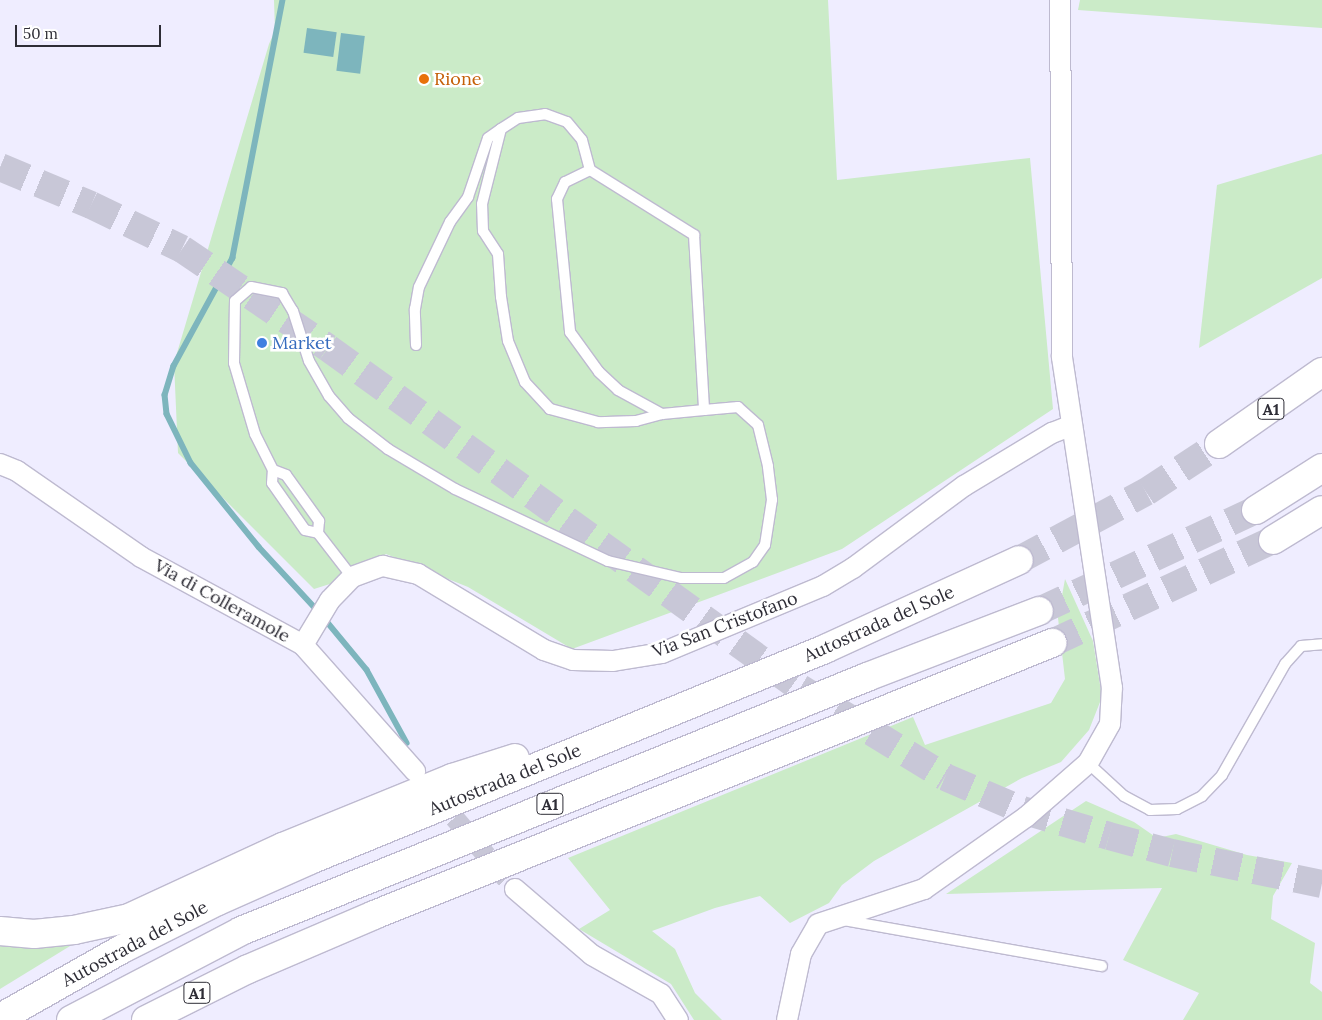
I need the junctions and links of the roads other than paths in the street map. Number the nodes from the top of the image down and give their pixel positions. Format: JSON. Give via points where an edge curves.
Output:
{"nodes":[{"id":1,"x":1060,"y":0,"type":"edge"},
{"id":2,"x":500,"y":129,"type":"junction"},
{"id":3,"x":590,"y":170,"type":"junction"},
{"id":4,"x":416,"y":345,"type":"dead end"},
{"id":5,"x":1322,"y":372,"type":"edge"},
{"id":6,"x":704,"y":410,"type":"junction"},
{"id":7,"x":662,"y":414,"type":"junction"},
{"id":8,"x":1070,"y":426,"type":"junction"},
{"id":9,"x":1219,"y":444,"type":"tunnel mouth"},
{"id":10,"x":0,"y":464,"type":"edge"},
{"id":11,"x":1322,"y":468,"type":"edge"},
{"id":12,"x":273,"y":470,"type":"junction"},
{"id":13,"x":1256,"y":510,"type":"tunnel mouth"},
{"id":14,"x":1322,"y":510,"type":"edge"},
{"id":15,"x":318,"y":533,"type":"junction"},
{"id":16,"x":1273,"y":540,"type":"tunnel mouth"},
{"id":17,"x":1019,"y":560,"type":"tunnel mouth"},
{"id":18,"x":352,"y":577,"type":"junction"},
{"id":19,"x":1039,"y":611,"type":"tunnel mouth"},
{"id":20,"x":1052,"y":643,"type":"tunnel mouth"},
{"id":21,"x":1322,"y":644,"type":"edge"},
{"id":22,"x":303,"y":646,"type":"junction"},
{"id":23,"x":635,"y":727,"type":"junction"},
{"id":24,"x":1088,"y":763,"type":"junction"},
{"id":25,"x":415,"y":771,"type":"dead end"},
{"id":26,"x":515,"y":888,"type":"tunnel mouth"},
{"id":27,"x":830,"y":917,"type":"junction"},
{"id":28,"x":0,"y":931,"type":"edge"},
{"id":29,"x":1102,"y":966,"type":"dead end"},
{"id":30,"x":248,"y":969,"type":"junction"},
{"id":31,"x":0,"y":1018,"type":"edge"},
{"id":32,"x":71,"y":1020,"type":"edge"},
{"id":33,"x":146,"y":1020,"type":"edge"},
{"id":34,"x":167,"y":1020,"type":"edge"},
{"id":35,"x":678,"y":1020,"type":"edge"},
{"id":36,"x":787,"y":1020,"type":"edge"}],
"edges":[{"from":1,"to":8,"type":"street","via":[[1062,357]]},
{"from":2,"to":3,"type":"lane","via":[[518,118],[545,114],[567,122],[582,140]]},
{"from":2,"to":4,"type":"lane","via":[[488,138],[468,197],[450,222],[419,287],[415,309]]},
{"from":2,"to":7,"type":"lane","via":[[482,204],[483,231],[498,254],[508,341],[525,382],[550,409],[572,417],[598,422],[636,421]]},
{"from":3,"to":6,"type":"lane","via":[[694,235]]},
{"from":3,"to":7,"type":"lane","via":[[565,182],[557,199],[570,332],[599,372],[618,390]]},
{"from":5,"to":9,"type":"highway","number":"A1"},
{"from":6,"to":7,"type":"lane"},
{"from":6,"to":12,"type":"lane","via":[[738,407],[758,425],[772,500],[766,545],[753,562],[724,578],[681,578],[608,561],[455,489],[388,449],[348,418],[329,396],[309,361],[293,311],[282,293],[250,288],[235,301],[234,363],[255,434]]},
{"from":8,"to":18,"type":"street","name":"Via San Cristofano","via":[[1052,433],[964,486],[854,568],[823,586],[662,653],[613,661],[573,660],[544,650],[418,574],[383,566]]},
{"from":8,"to":24,"type":"street","via":[[1112,688],[1110,724]]},
{"from":10,"to":22,"type":"street","name":"Via di Colleramole","via":[[17,471],[141,557]]},
{"from":11,"to":13,"type":"highway"},
{"from":12,"to":15,"type":"lane","via":[[286,475],[319,520]]},
{"from":12,"to":15,"type":"lane","via":[[272,483],[277,491],[305,530]]},
{"from":14,"to":16,"type":"highway"},
{"from":15,"to":18,"type":"lane"},
{"from":17,"to":23,"type":"highway","name":"Autostrada del Sole","number":"A1","via":[[825,649]]},
{"from":18,"to":22,"type":"street","name":"Via San Cristofano","via":[[330,600]]},
{"from":19,"to":32,"type":"highway","name":"Autostrada del Sole","number":"A1","via":[[867,677],[241,931]]},
{"from":20,"to":30,"type":"highway","number":"A1","via":[[409,900]]},
{"from":21,"to":24,"type":"lane","via":[[1301,646],[1285,664],[1222,775],[1202,796],[1177,809],[1150,810],[1124,796]]},
{"from":22,"to":25,"type":"street","name":"Via di Colleramole"},
{"from":23,"to":28,"type":"highway","via":[[519,756],[452,778],[283,846],[129,918],[74,930],[34,934]]},
{"from":23,"to":31,"type":"highway","name":"Autostrada del Sole","number":"A1","via":[[218,901],[122,949]]},
{"from":24,"to":27,"type":"street","via":[[1026,817],[924,889]]},
{"from":26,"to":35,"type":"street","via":[[551,923],[592,955],[661,994]]},
{"from":27,"to":29,"type":"lane"},
{"from":27,"to":36,"type":"street","via":[[818,924],[808,936],[797,968]]},
{"from":30,"to":33,"type":"highway","number":"A1"},
{"from":30,"to":34,"type":"highway"}]}
